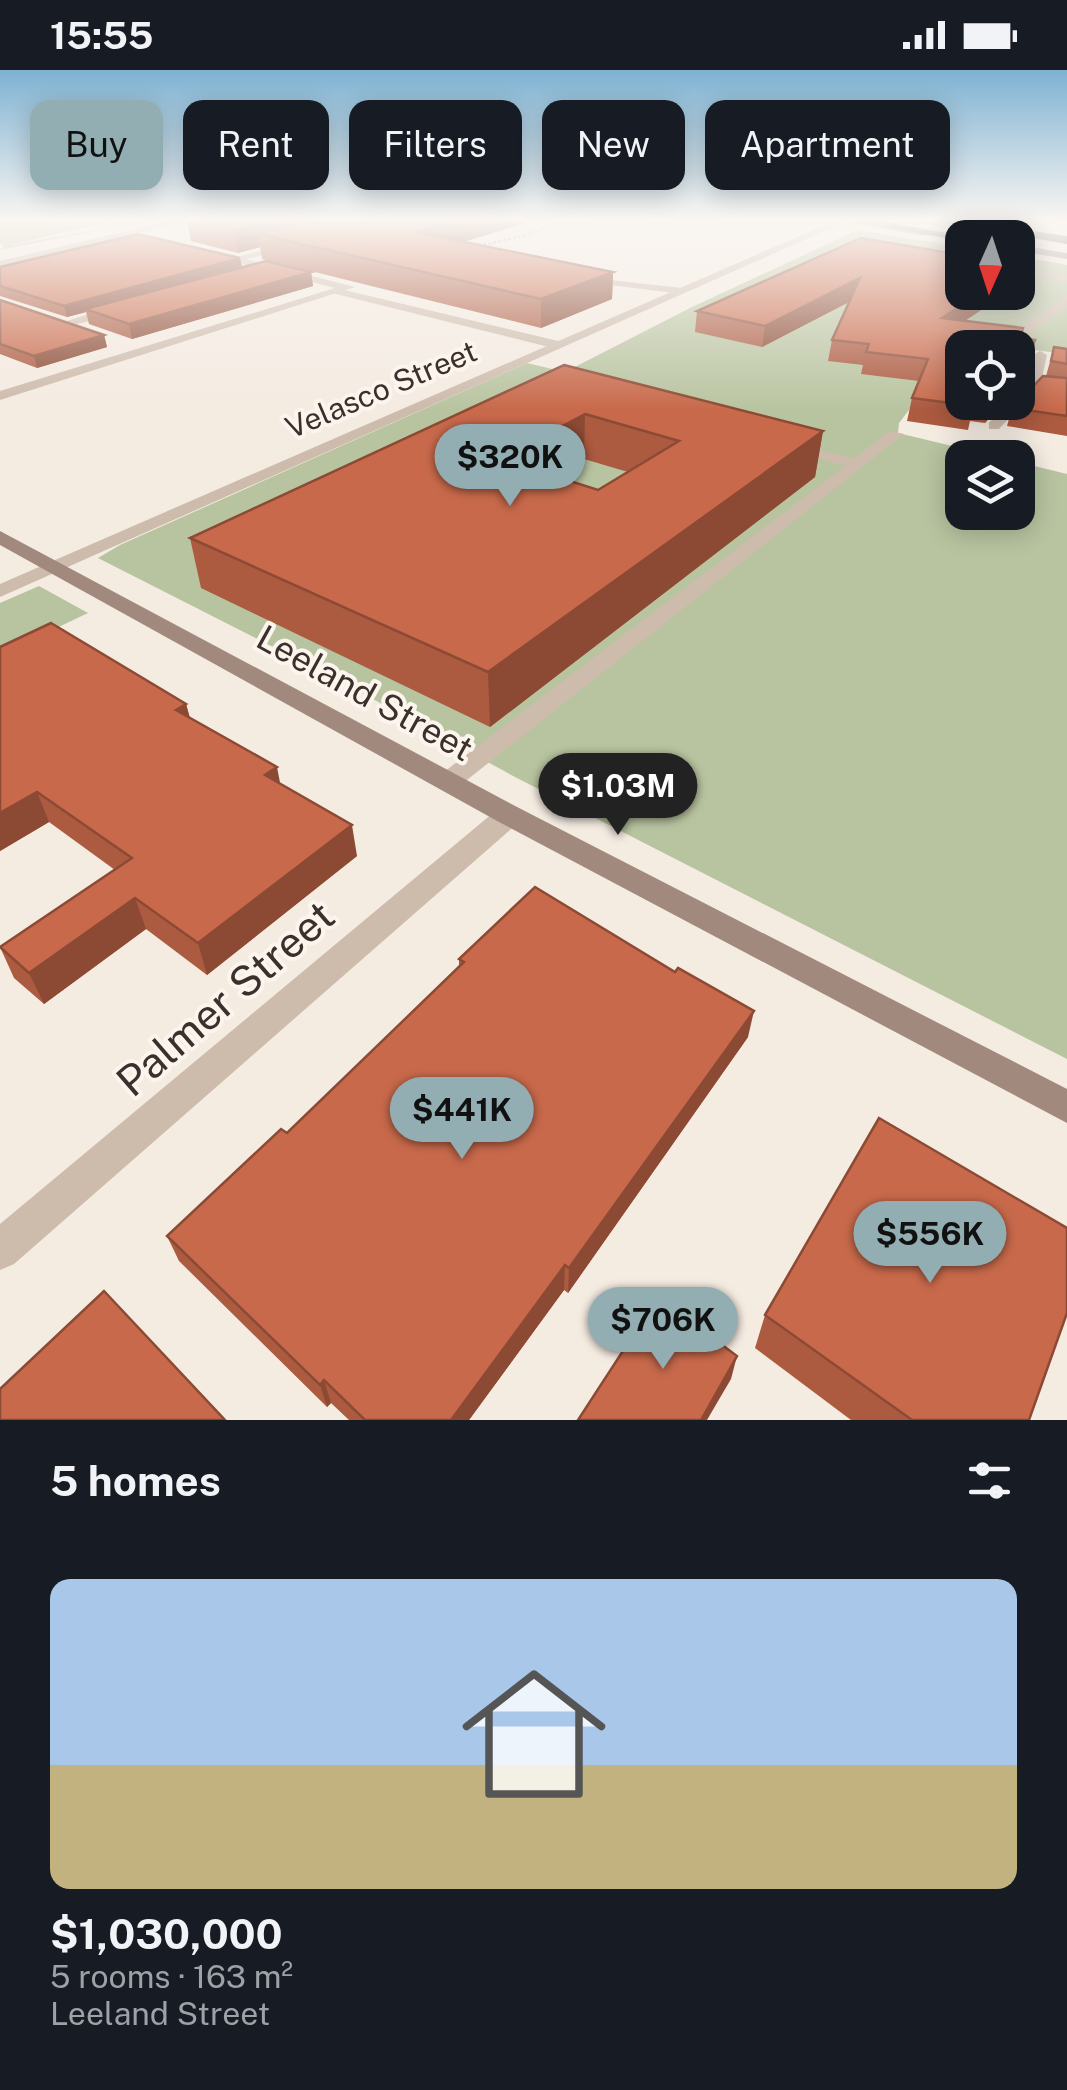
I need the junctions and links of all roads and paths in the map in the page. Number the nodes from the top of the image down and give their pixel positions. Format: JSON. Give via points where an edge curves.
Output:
{"nodes":[{"id":1,"x":326,"y":284,"type":"edge"},
{"id":2,"x":627,"y":284,"type":"edge"},
{"id":3,"x":698,"y":284,"type":"edge"},
{"id":4,"x":342,"y":289,"type":"junction"},
{"id":5,"x":682,"y":291,"type":"junction"},
{"id":6,"x":1067,"y":300,"type":"edge"},
{"id":7,"x":132,"y":305,"type":"edge"},
{"id":8,"x":47,"y":318,"type":"edge"},
{"id":9,"x":63,"y":324,"type":"junction"},
{"id":10,"x":1025,"y":330,"type":"edge"},
{"id":11,"x":94,"y":335,"type":"edge"},
{"id":12,"x":557,"y":345,"type":"junction"},
{"id":13,"x":126,"y":346,"type":"edge"},
{"id":14,"x":142,"y":351,"type":"junction"},
{"id":15,"x":1040,"y":355,"type":"dead end"},
{"id":16,"x":1035,"y":376,"type":"edge"},
{"id":17,"x":1035,"y":385,"type":"edge"},
{"id":18,"x":1067,"y":390,"type":"edge"},
{"id":19,"x":0,"y":396,"type":"edge"},
{"id":20,"x":1000,"y":420,"type":"edge"},
{"id":21,"x":994,"y":426,"type":"dead end"},
{"id":22,"x":896,"y":434,"type":"dead end"},
{"id":23,"x":766,"y":439,"type":"edge"},
{"id":24,"x":856,"y":464,"type":"junction"},
{"id":25,"x":0,"y":537,"type":"edge"},
{"id":26,"x":55,"y":566,"type":"junction"},
{"id":27,"x":0,"y":591,"type":"edge"},
{"id":28,"x":449,"y":781,"type":"junction"},
{"id":29,"x":509,"y":815,"type":"junction"},
{"id":30,"x":1067,"y":1107,"type":"edge"},
{"id":31,"x":0,"y":1250,"type":"edge"}],
"edges":[{"from":1,"to":4,"type":"street"},
{"from":2,"to":5,"type":"street"},
{"from":3,"to":5,"type":"street","name":"Velasco Street"},
{"from":4,"to":12,"type":"street"},
{"from":4,"to":14,"type":"street"},
{"from":5,"to":12,"type":"street","name":"Velasco Street"},
{"from":6,"to":10,"type":"street"},
{"from":7,"to":9,"type":"street"},
{"from":8,"to":9,"type":"street"},
{"from":9,"to":11,"type":"street"},
{"from":12,"to":26,"type":"street","name":"Velasco Street"},
{"from":13,"to":14,"type":"street"},
{"from":14,"to":19,"type":"street"},
{"from":15,"to":16,"type":"street"},
{"from":17,"to":18,"type":"street"},
{"from":20,"to":21,"type":"street"},
{"from":22,"to":24,"type":"street"},
{"from":23,"to":24,"type":"street"},
{"from":24,"to":28,"type":"street"},
{"from":25,"to":26,"type":"main road","name":"Leeland Street"},
{"from":26,"to":27,"type":"street","name":"Velasco Street"},
{"from":26,"to":28,"type":"main road","name":"Leeland Street"},
{"from":28,"to":29,"type":"main road","name":"Leeland Street"},
{"from":29,"to":30,"type":"main road","name":"Leeland Street"},
{"from":29,"to":31,"type":"street","name":"Palmer Street"}]}
